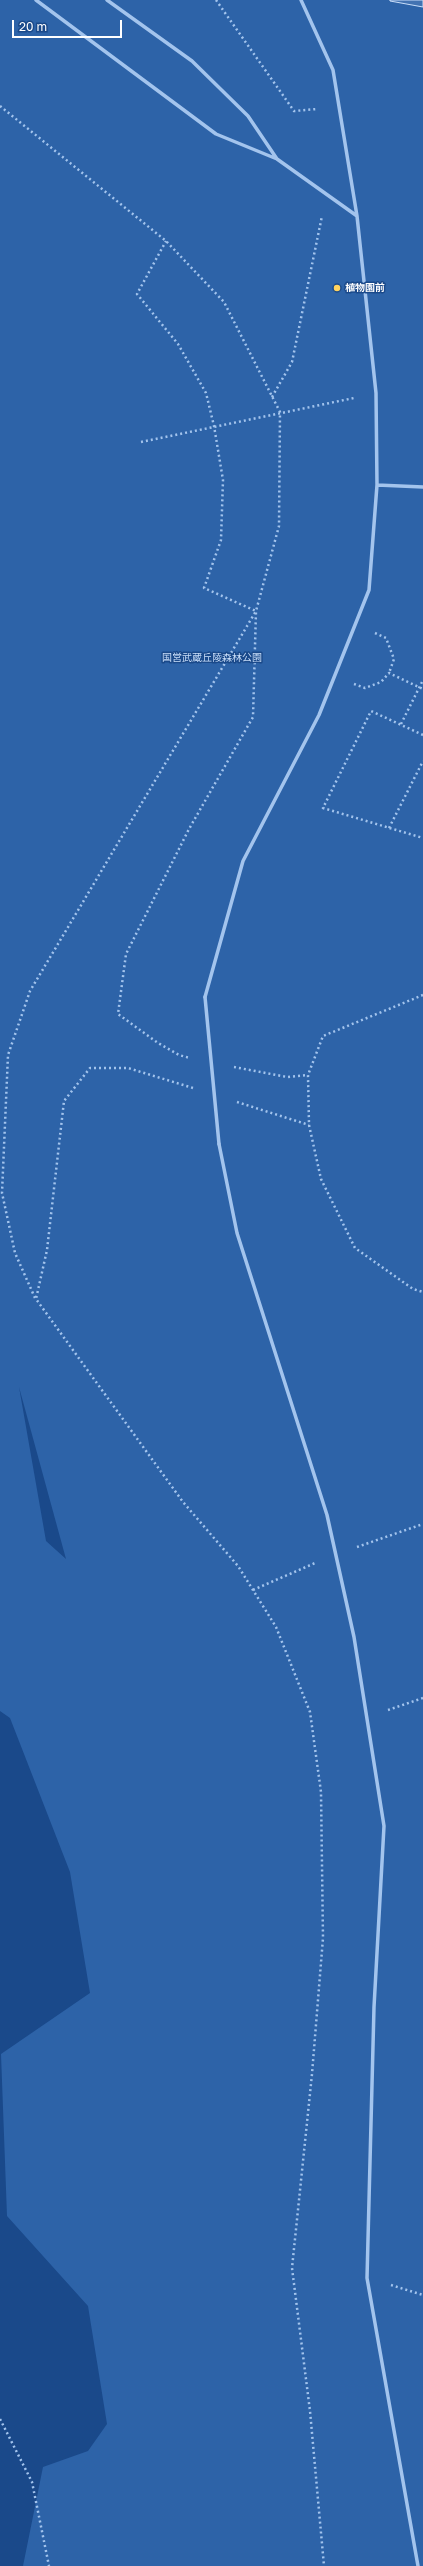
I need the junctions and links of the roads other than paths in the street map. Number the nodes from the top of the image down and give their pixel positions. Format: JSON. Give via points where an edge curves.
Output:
{"nodes":[{"id":1,"x":36,"y":0,"type":"edge"},
{"id":2,"x":107,"y":0,"type":"edge"},
{"id":3,"x":300,"y":0,"type":"edge"},
{"id":4,"x":277,"y":159,"type":"junction"},
{"id":5,"x":357,"y":216,"type":"junction"},
{"id":6,"x":377,"y":485,"type":"junction"},
{"id":7,"x":423,"y":487,"type":"edge"},
{"id":8,"x":418,"y":2566,"type":"edge"}],
"edges":[{"from":1,"to":4,"type":"street","via":[[216,134]]},
{"from":2,"to":4,"type":"street","via":[[192,61],[248,116]]},
{"from":3,"to":5,"type":"street","via":[[333,70],[337,107]]},
{"from":4,"to":5,"type":"street"},
{"from":5,"to":6,"type":"street","via":[[376,393]]},
{"from":6,"to":7,"type":"street"},
{"from":6,"to":8,"type":"street","bridge":true,"via":[[369,590],[319,715],[243,861],[205,997],[219,1144],[236,1233],[327,1515],[354,1637],[384,1826],[374,2007],[367,2278]]}]}
